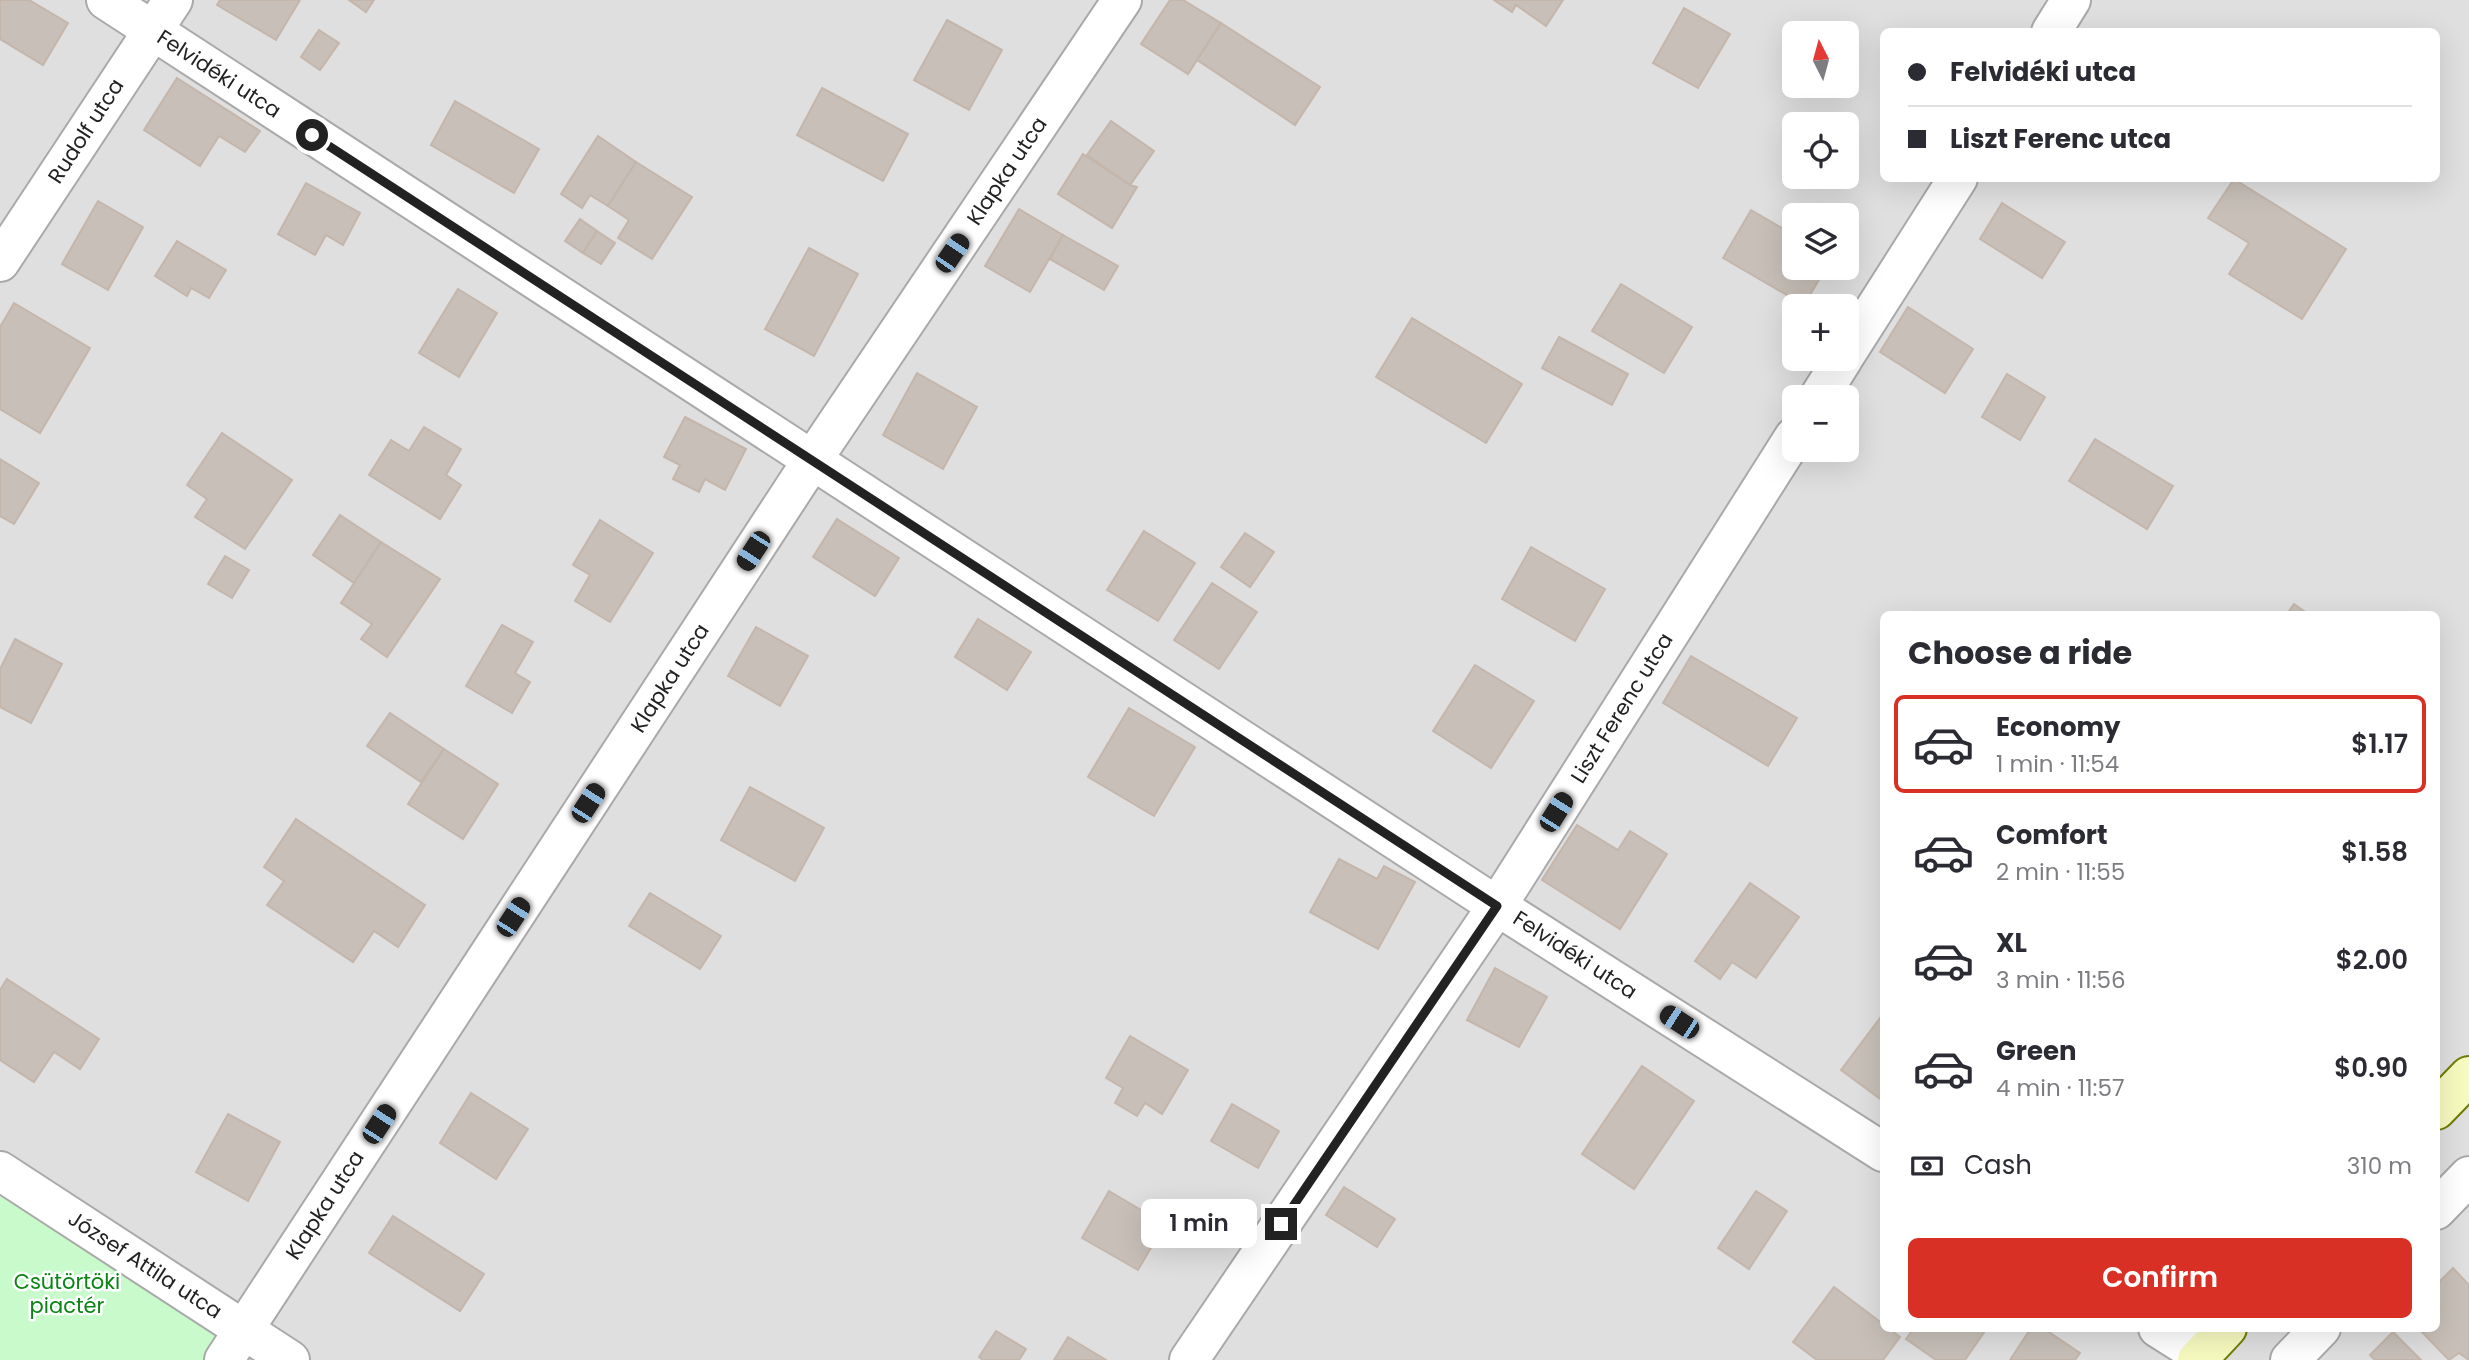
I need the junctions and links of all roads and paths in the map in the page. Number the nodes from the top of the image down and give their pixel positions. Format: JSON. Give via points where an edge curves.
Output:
{"nodes":[{"id":1,"x":106,"y":0,"type":"edge"},
{"id":2,"x":173,"y":0,"type":"edge"},
{"id":3,"x":1122,"y":0,"type":"edge"},
{"id":4,"x":2071,"y":0,"type":"edge"},
{"id":5,"x":2054,"y":28,"type":"edge"},
{"id":6,"x":152,"y":31,"type":"junction"},
{"id":7,"x":1955,"y":182,"type":"edge"},
{"id":8,"x":0,"y":262,"type":"edge"},
{"id":9,"x":1859,"y":334,"type":"edge"},
{"id":10,"x":1782,"y":456,"type":"edge"},
{"id":11,"x":813,"y":459,"type":"junction"},
{"id":12,"x":1497,"y":906,"type":"junction"},
{"id":13,"x":2469,"y":1076,"type":"edge"},
{"id":14,"x":2440,"y":1106,"type":"edge"},
{"id":15,"x":1880,"y":1150,"type":"edge"},
{"id":16,"x":0,"y":1171,"type":"edge"},
{"id":17,"x":2469,"y":1177,"type":"edge"},
{"id":18,"x":2440,"y":1206,"type":"edge"},
{"id":19,"x":2163,"y":1332,"type":"edge"},
{"id":20,"x":2223,"y":1332,"type":"edge"},
{"id":21,"x":2317,"y":1332,"type":"edge"},
{"id":22,"x":234,"y":1345,"type":"edge"},
{"id":23,"x":2199,"y":1358,"type":"edge"},
{"id":24,"x":290,"y":1360,"type":"edge"},
{"id":25,"x":1189,"y":1360,"type":"edge"},
{"id":26,"x":2290,"y":1360,"type":"edge"}],
"edges":[{"from":1,"to":6,"type":"street","name":"Felvidéki utca"},
{"from":2,"to":6,"type":"street","name":"Rudolf utca"},
{"from":3,"to":11,"type":"street","name":"Klapka utca"},
{"from":4,"to":5,"type":"street"},
{"from":6,"to":8,"type":"street","name":"Rudolf utca"},
{"from":6,"to":11,"type":"street","name":"Felvidéki utca"},
{"from":7,"to":9,"type":"street"},
{"from":10,"to":12,"type":"street","name":"Liszt Ferenc utca"},
{"from":11,"to":12,"type":"street","name":"Felvidéki utca"},
{"from":11,"to":22,"type":"street","name":"Klapka utca"},
{"from":12,"to":15,"type":"street","name":"Felvidéki utca"},
{"from":12,"to":25,"type":"street","name":"Liszt Ferenc utca"},
{"from":13,"to":14,"type":"main road"},
{"from":16,"to":22,"type":"street","name":"József Attila utca"},
{"from":17,"to":18,"type":"street"},
{"from":19,"to":23,"type":"street"},
{"from":20,"to":23,"type":"main road"},
{"from":21,"to":26,"type":"street"},
{"from":22,"to":24,"type":"street","name":"József Attila utca"}]}
